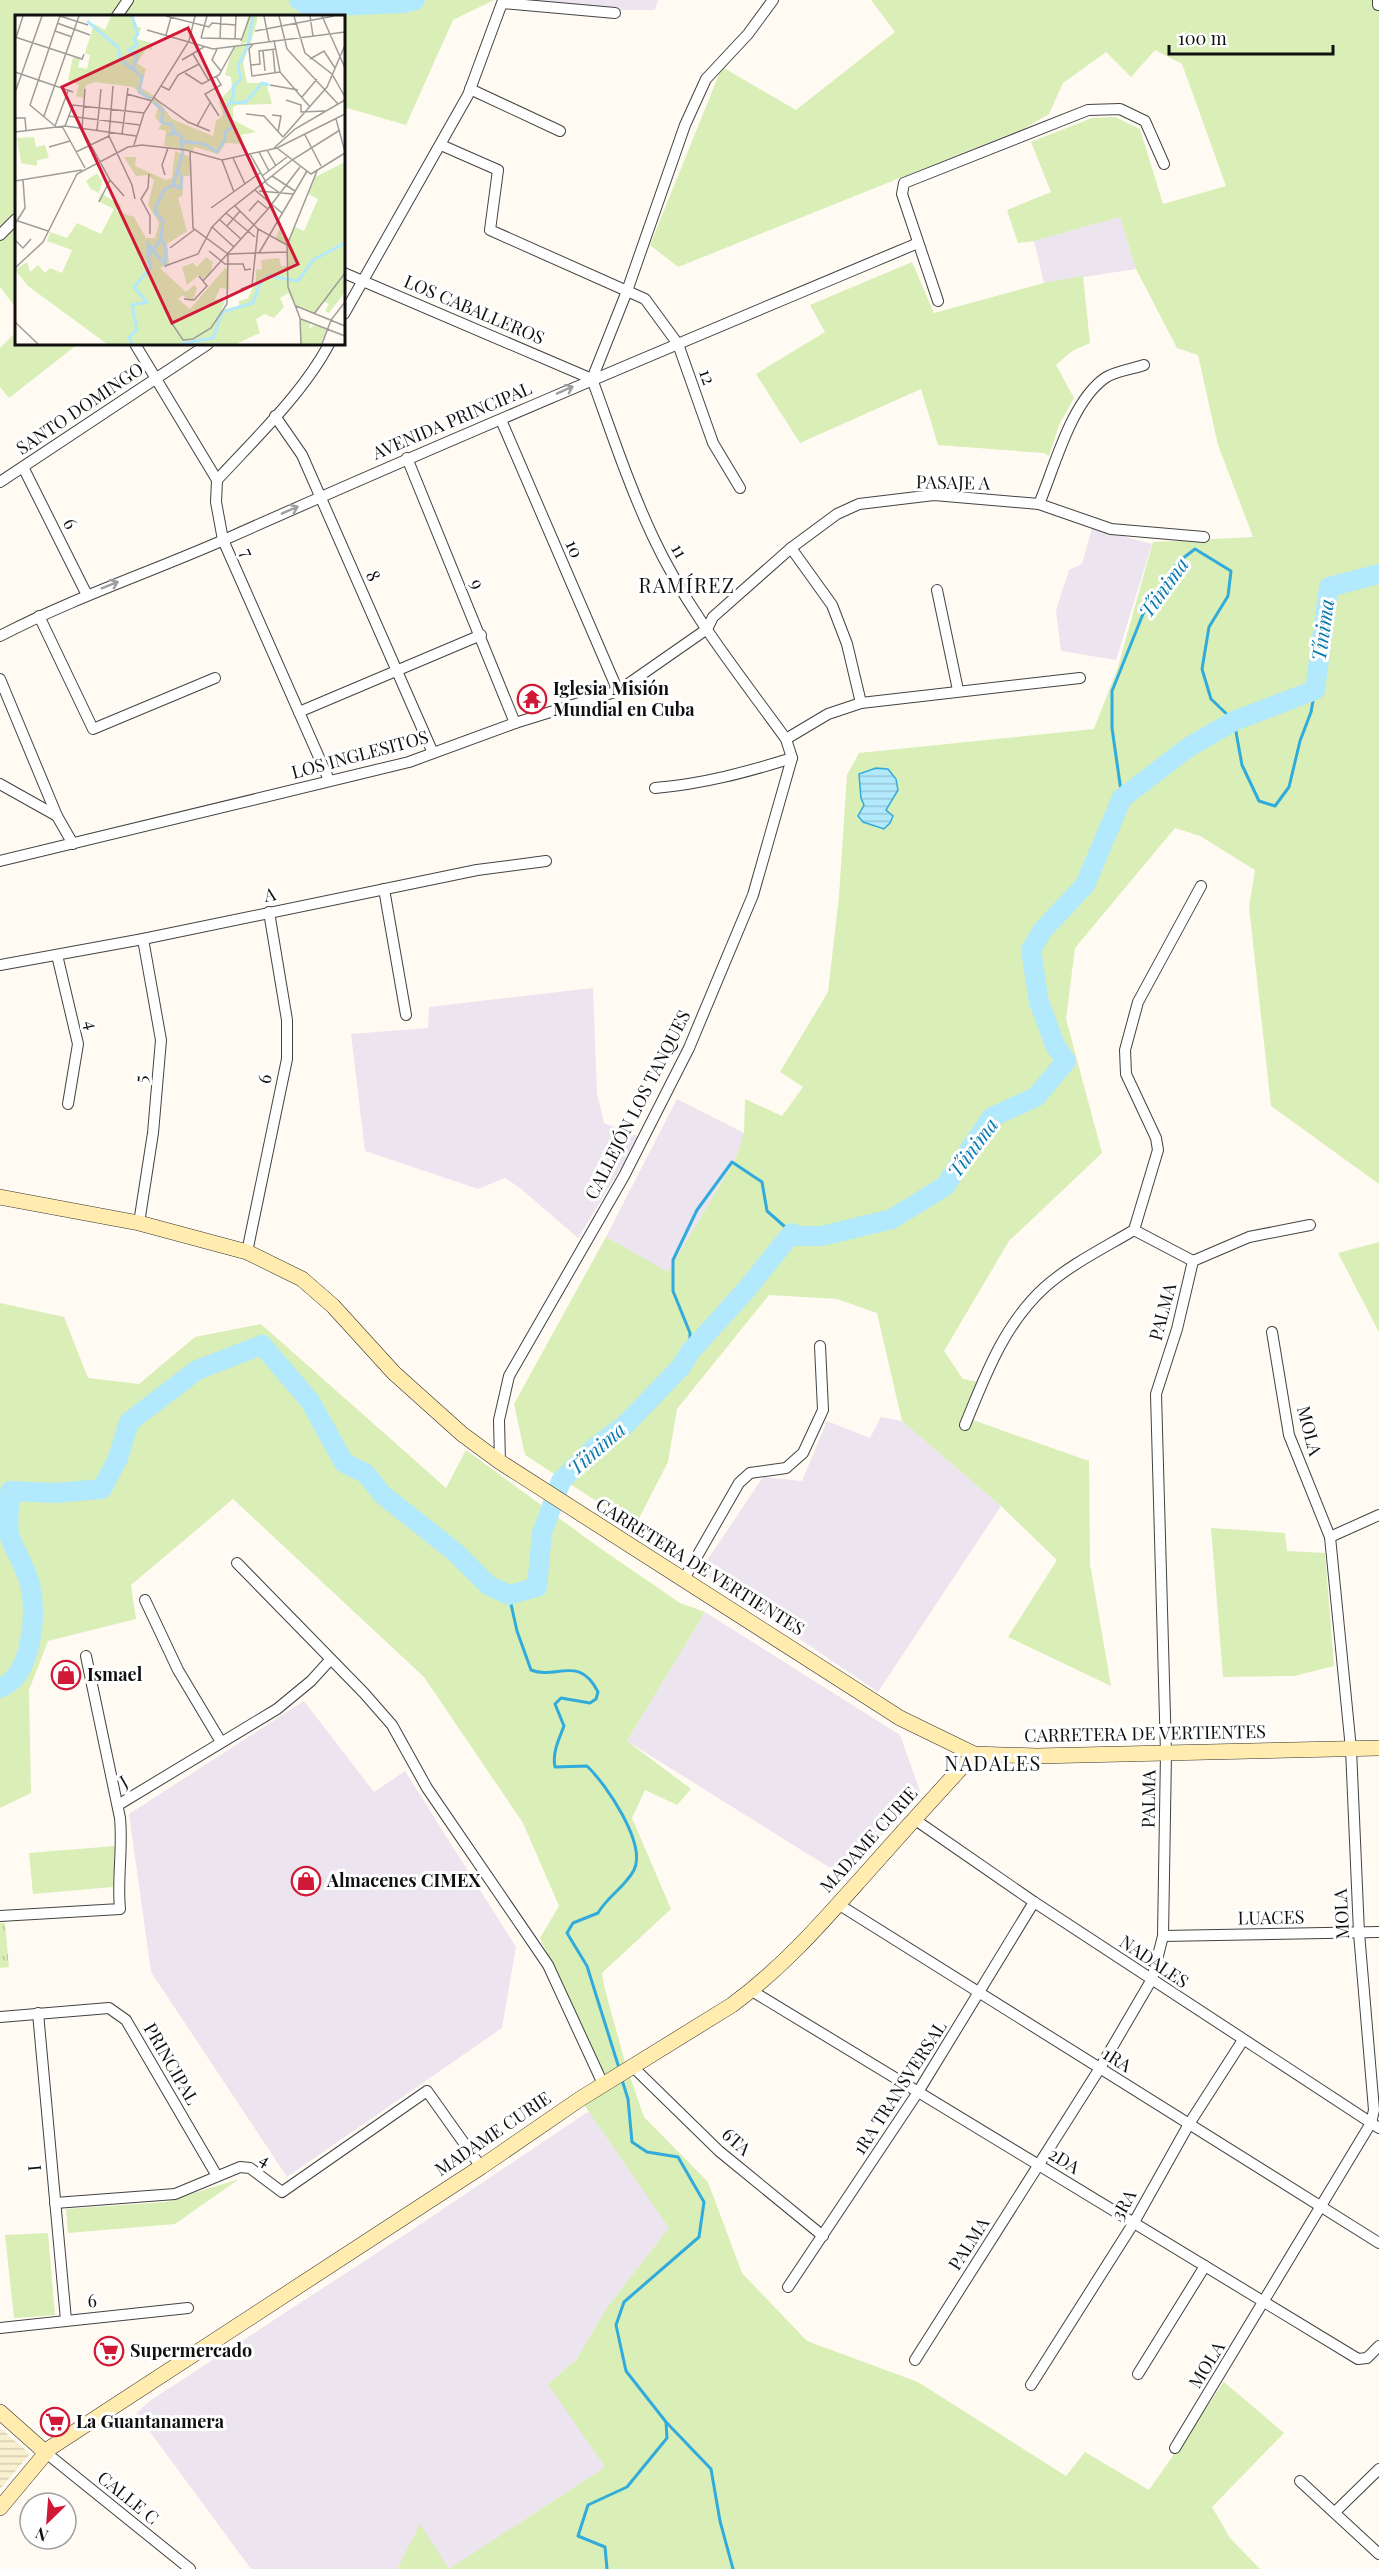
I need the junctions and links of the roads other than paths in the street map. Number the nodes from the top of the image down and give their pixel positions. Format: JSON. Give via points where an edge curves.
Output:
{"nodes":[{"id":1,"x":128,"y":0,"type":"edge"},
{"id":2,"x":773,"y":0,"type":"edge"},
{"id":3,"x":615,"y":13,"type":"dead end"},
{"id":4,"x":118,"y":15,"type":"edge"},
{"id":5,"x":470,"y":89,"type":"junction"},
{"id":6,"x":560,"y":131,"type":"dead end"},
{"id":7,"x":441,"y":145,"type":"junction"},
{"id":8,"x":1164,"y":164,"type":"dead end"},
{"id":9,"x":15,"y":220,"type":"edge"},
{"id":10,"x":0,"y":235,"type":"edge"},
{"id":11,"x":918,"y":243,"type":"junction"},
{"id":12,"x":345,"y":273,"type":"edge"},
{"id":13,"x":361,"y":280,"type":"junction"},
{"id":14,"x":627,"y":291,"type":"junction"},
{"id":15,"x":938,"y":301,"type":"dead end"},
{"id":16,"x":345,"y":312,"type":"edge"},
{"id":17,"x":678,"y":344,"type":"junction"},
{"id":18,"x":136,"y":345,"type":"edge"},
{"id":19,"x":206,"y":345,"type":"edge"},
{"id":20,"x":328,"y":345,"type":"edge"},
{"id":21,"x":1144,"y":365,"type":"dead end"},
{"id":22,"x":156,"y":378,"type":"junction"},
{"id":23,"x":591,"y":378,"type":"junction"},
{"id":24,"x":275,"y":416,"type":"junction"},
{"id":25,"x":501,"y":420,"type":"junction"},
{"id":26,"x":407,"y":458,"type":"junction"},
{"id":27,"x":23,"y":467,"type":"junction"},
{"id":28,"x":217,"y":480,"type":"junction"},
{"id":29,"x":0,"y":482,"type":"edge"},
{"id":30,"x":740,"y":488,"type":"dead end"},
{"id":31,"x":320,"y":496,"type":"junction"},
{"id":32,"x":1039,"y":504,"type":"junction"},
{"id":33,"x":1204,"y":537,"type":"dead end"},
{"id":34,"x":223,"y":540,"type":"junction"},
{"id":35,"x":791,"y":548,"type":"junction"},
{"id":36,"x":937,"y":590,"type":"dead end"},
{"id":37,"x":87,"y":595,"type":"junction"},
{"id":38,"x":39,"y":616,"type":"junction"},
{"id":39,"x":707,"y":629,"type":"junction"},
{"id":40,"x":481,"y":635,"type":"junction"},
{"id":41,"x":0,"y":636,"type":"edge"},
{"id":42,"x":396,"y":670,"type":"junction"},
{"id":43,"x":215,"y":678,"type":"dead end"},
{"id":44,"x":1080,"y":678,"type":"dead end"},
{"id":45,"x":0,"y":679,"type":"edge"},
{"id":46,"x":958,"y":690,"type":"junction"},
{"id":47,"x":618,"y":691,"type":"junction"},
{"id":48,"x":861,"y":703,"type":"junction"},
{"id":49,"x":299,"y":712,"type":"junction"},
{"id":50,"x":515,"y":723,"type":"junction"},
{"id":51,"x":786,"y":739,"type":"junction"},
{"id":52,"x":433,"y":753,"type":"junction"},
{"id":53,"x":791,"y":755,"type":"junction"},
{"id":54,"x":329,"y":780,"type":"junction"},
{"id":55,"x":0,"y":784,"type":"edge"},
{"id":56,"x":655,"y":788,"type":"dead end"},
{"id":57,"x":57,"y":816,"type":"junction"},
{"id":58,"x":73,"y":844,"type":"junction"},
{"id":59,"x":0,"y":861,"type":"edge"},
{"id":60,"x":546,"y":861,"type":"dead end"},
{"id":61,"x":1201,"y":886,"type":"dead end"},
{"id":62,"x":384,"y":890,"type":"junction"},
{"id":63,"x":269,"y":912,"type":"junction"},
{"id":64,"x":143,"y":939,"type":"junction"},
{"id":65,"x":57,"y":955,"type":"junction"},
{"id":66,"x":0,"y":965,"type":"edge"},
{"id":67,"x":406,"y":1015,"type":"dead end"},
{"id":68,"x":68,"y":1104,"type":"dead end"},
{"id":69,"x":0,"y":1197,"type":"edge"},
{"id":70,"x":139,"y":1223,"type":"junction"},
{"id":71,"x":1310,"y":1225,"type":"dead end"},
{"id":72,"x":1134,"y":1230,"type":"junction"},
{"id":73,"x":247,"y":1252,"type":"junction"},
{"id":74,"x":1193,"y":1261,"type":"junction"},
{"id":75,"x":1272,"y":1332,"type":"dead end"},
{"id":76,"x":820,"y":1346,"type":"dead end"},
{"id":77,"x":965,"y":1425,"type":"dead end"},
{"id":78,"x":500,"y":1462,"type":"junction"},
{"id":79,"x":1379,"y":1515,"type":"edge"},
{"id":80,"x":1330,"y":1537,"type":"junction"},
{"id":81,"x":237,"y":1563,"type":"dead end"},
{"id":82,"x":684,"y":1579,"type":"junction"},
{"id":83,"x":145,"y":1600,"type":"dead end"},
{"id":84,"x":86,"y":1656,"type":"dead end"},
{"id":85,"x":330,"y":1660,"type":"junction"},
{"id":86,"x":221,"y":1742,"type":"junction"},
{"id":87,"x":1379,"y":1748,"type":"edge"},
{"id":88,"x":1351,"y":1749,"type":"junction"},
{"id":89,"x":1166,"y":1753,"type":"junction"},
{"id":90,"x":974,"y":1754,"type":"junction"},
{"id":91,"x":118,"y":1805,"type":"junction"},
{"id":92,"x":914,"y":1819,"type":"junction"},
{"id":93,"x":1034,"y":1902,"type":"junction"},
{"id":94,"x":838,"y":1904,"type":"junction"},
{"id":95,"x":0,"y":1916,"type":"edge"},
{"id":96,"x":1379,"y":1932,"type":"edge"},
{"id":97,"x":1359,"y":1933,"type":"junction"},
{"id":98,"x":1163,"y":1936,"type":"junction"},
{"id":99,"x":1152,"y":1980,"type":"junction"},
{"id":100,"x":752,"y":1991,"type":"junction"},
{"id":101,"x":980,"y":1993,"type":"junction"},
{"id":102,"x":38,"y":2013,"type":"junction"},
{"id":103,"x":0,"y":2017,"type":"edge"},
{"id":104,"x":1243,"y":2040,"type":"junction"},
{"id":105,"x":1100,"y":2068,"type":"junction"},
{"id":106,"x":619,"y":2075,"type":"junction"},
{"id":107,"x":918,"y":2092,"type":"junction"},
{"id":108,"x":1377,"y":2110,"type":"edge"},
{"id":109,"x":1189,"y":2124,"type":"junction"},
{"id":110,"x":1375,"y":2126,"type":"edge"},
{"id":111,"x":1039,"y":2165,"type":"junction"},
{"id":112,"x":481,"y":2167,"type":"junction"},
{"id":113,"x":217,"y":2176,"type":"junction"},
{"id":114,"x":55,"y":2203,"type":"junction"},
{"id":115,"x":1322,"y":2207,"type":"junction"},
{"id":116,"x":1133,"y":2224,"type":"junction"},
{"id":117,"x":822,"y":2236,"type":"junction"},
{"id":118,"x":1379,"y":2243,"type":"edge"},
{"id":119,"x":1204,"y":2266,"type":"junction"},
{"id":120,"x":788,"y":2287,"type":"dead end"},
{"id":121,"x":1265,"y":2302,"type":"junction"},
{"id":122,"x":188,"y":2308,"type":"dead end"},
{"id":123,"x":66,"y":2320,"type":"junction"},
{"id":124,"x":0,"y":2328,"type":"edge"},
{"id":125,"x":1379,"y":2346,"type":"edge"},
{"id":126,"x":915,"y":2360,"type":"dead end"},
{"id":127,"x":1138,"y":2374,"type":"dead end"},
{"id":128,"x":1031,"y":2385,"type":"dead end"},
{"id":129,"x":0,"y":2412,"type":"edge"},
{"id":130,"x":1175,"y":2448,"type":"dead end"},
{"id":131,"x":45,"y":2452,"type":"junction"},
{"id":132,"x":1379,"y":2469,"type":"edge"},
{"id":133,"x":1300,"y":2481,"type":"dead end"},
{"id":134,"x":0,"y":2508,"type":"edge"},
{"id":135,"x":1335,"y":2512,"type":"junction"},
{"id":136,"x":1379,"y":2554,"type":"edge"},
{"id":137,"x":190,"y":2569,"type":"edge"}],
"edges":[{"from":1,"to":4,"type":"street"},
{"from":2,"to":14,"type":"street","via":[[706,79],[685,125]]},
{"from":3,"to":5,"type":"street","via":[[502,3]]},
{"from":5,"to":6,"type":"street"},
{"from":5,"to":7,"type":"street"},
{"from":7,"to":13,"type":"street"},
{"from":7,"to":14,"type":"street","name":"12","via":[[498,170],[490,230]]},
{"from":8,"to":11,"type":"street","via":[[1145,121],[1120,109],[1088,110],[904,183],[902,194]]},
{"from":9,"to":10,"type":"street"},
{"from":11,"to":15,"type":"street"},
{"from":11,"to":17,"type":"street","name":"AVENIDA PRINCIPAL"},
{"from":12,"to":13,"type":"street","name":"LOS CABALLEROS"},
{"from":13,"to":16,"type":"street"},
{"from":13,"to":23,"type":"street","name":"LOS CABALLEROS"},
{"from":14,"to":17,"type":"street","name":"12","via":[[645,299]]},
{"from":14,"to":23,"type":"street"},
{"from":17,"to":23,"type":"street","name":"AVENIDA PRINCIPAL"},
{"from":17,"to":30,"type":"street","name":"12","via":[[713,443]]},
{"from":18,"to":22,"type":"street"},
{"from":19,"to":22,"type":"street","name":"SANTO DOMINGO"},
{"from":20,"to":24,"type":"street"},
{"from":21,"to":32,"type":"street","via":[[1106,378],[1085,401],[1068,428]]},
{"from":22,"to":27,"type":"street","name":"SANTO DOMINGO"},
{"from":22,"to":28,"type":"street"},
{"from":25,"to":23,"type":"street","name":"AVENIDA PRINCIPAL","one_way":true},
{"from":23,"to":39,"type":"street","name":"11","via":[[652,537]]},
{"from":24,"to":28,"type":"street"},
{"from":24,"to":31,"type":"street","name":"8","via":[[302,455]]},
{"from":25,"to":26,"type":"street","name":"AVENIDA PRINCIPAL"},
{"from":25,"to":47,"type":"street","name":"10"},
{"from":26,"to":31,"type":"street","name":"AVENIDA PRINCIPAL"},
{"from":26,"to":40,"type":"street","name":"9"},
{"from":27,"to":29,"type":"street","name":"SANTO DOMINGO"},
{"from":27,"to":37,"type":"street","name":"6"},
{"from":28,"to":34,"type":"street","name":"7","via":[[216,502]]},
{"from":34,"to":31,"type":"street","name":"AVENIDA PRINCIPAL","one_way":true},
{"from":31,"to":42,"type":"street","name":"8"},
{"from":32,"to":33,"type":"street","name":"PASAJE A","via":[[1111,529]]},
{"from":32,"to":35,"type":"street","name":"PASAJE A","via":[[934,495],[859,504],[837,514]]},
{"from":37,"to":34,"type":"street","name":"AVENIDA PRINCIPAL","one_way":true},
{"from":34,"to":49,"type":"street","name":"7"},
{"from":35,"to":39,"type":"street","name":"PASAJE A","via":[[713,617]]},
{"from":35,"to":48,"type":"street","via":[[832,605],[847,644]]},
{"from":36,"to":46,"type":"street"},
{"from":37,"to":38,"type":"street","name":"AVENIDA PRINCIPAL"},
{"from":38,"to":41,"type":"street","name":"AVENIDA PRINCIPAL"},
{"from":38,"to":43,"type":"street","via":[[93,729]]},
{"from":39,"to":47,"type":"street","name":"LOS INGLESITOS"},
{"from":39,"to":51,"type":"street","name":"11"},
{"from":40,"to":42,"type":"street"},
{"from":40,"to":50,"type":"street","name":"9"},
{"from":42,"to":49,"type":"street"},
{"from":42,"to":52,"type":"street","name":"8"},
{"from":44,"to":46,"type":"street"},
{"from":45,"to":57,"type":"street"},
{"from":46,"to":48,"type":"street"},
{"from":47,"to":50,"type":"street","name":"LOS INGLESITOS"},
{"from":48,"to":51,"type":"street","via":[[828,714]]},
{"from":49,"to":54,"type":"street","name":"7"},
{"from":50,"to":52,"type":"street","name":"LOS INGLESITOS"},
{"from":51,"to":53,"type":"street","name":"11"},
{"from":52,"to":54,"type":"street","name":"LOS INGLESITOS"},
{"from":53,"to":56,"type":"street","via":[[741,774]]},
{"from":53,"to":78,"type":"street","name":"CALLEJÓN LOS TANQUES","via":[[753,895],[689,1048],[624,1176],[509,1376],[499,1419]]},
{"from":54,"to":58,"type":"street","name":"LOS INGLESITOS"},
{"from":55,"to":57,"type":"street"},
{"from":57,"to":58,"type":"street"},
{"from":58,"to":59,"type":"street","name":"LOS INGLESITOS"},
{"from":60,"to":62,"type":"street","name":"A","via":[[477,870]]},
{"from":61,"to":72,"type":"street","via":[[1138,1002],[1125,1050],[1126,1074],[1158,1150]]},
{"from":62,"to":63,"type":"street","name":"A"},
{"from":62,"to":67,"type":"street"},
{"from":63,"to":64,"type":"street","name":"A"},
{"from":63,"to":73,"type":"street","name":"6","via":[[287,1020],[286,1059]]},
{"from":64,"to":65,"type":"street","name":"A"},
{"from":64,"to":70,"type":"street","name":"5","via":[[161,1040],[153,1133]]},
{"from":65,"to":66,"type":"street","name":"A"},
{"from":65,"to":68,"type":"street","name":"4","via":[[78,1044]]},
{"from":69,"to":70,"type":"main road","name":"CARRETERA DE VERTIENTES"},
{"from":70,"to":73,"type":"main road","name":"CARRETERA DE VERTIENTES"},
{"from":71,"to":74,"type":"street","via":[[1249,1237]]},
{"from":72,"to":74,"type":"street"},
{"from":72,"to":77,"type":"street","via":[[1060,1275],[1030,1302],[995,1355]]},
{"from":73,"to":78,"type":"main road","name":"CARRETERA DE VERTIENTES","via":[[303,1279],[394,1373]]},
{"from":74,"to":89,"type":"street","name":"PALMA","via":[[1156,1394]]},
{"from":75,"to":80,"type":"street","name":"MOLA","via":[[1289,1435]]},
{"from":76,"to":82,"type":"street","via":[[822,1410],[803,1453],[786,1468],[750,1473],[739,1483]]},
{"from":78,"to":82,"type":"main road","name":"CARRETERA DE VERTIENTES"},
{"from":79,"to":80,"type":"street"},
{"from":80,"to":88,"type":"street","name":"MOLA"},
{"from":81,"to":85,"type":"street"},
{"from":82,"to":90,"type":"main road","name":"CARRETERA DE VERTIENTES","via":[[900,1718]]},
{"from":83,"to":86,"type":"street","via":[[178,1670]]},
{"from":84,"to":91,"type":"street"},
{"from":85,"to":86,"type":"street","name":"J","via":[[277,1709]]},
{"from":85,"to":106,"type":"street","via":[[392,1725],[427,1788]]},
{"from":86,"to":91,"type":"street","name":"J"},
{"from":87,"to":88,"type":"main road","name":"CARRETERA DE VERTIENTES"},
{"from":88,"to":89,"type":"main road","name":"CARRETERA DE VERTIENTES"},
{"from":88,"to":97,"type":"street","name":"MOLA"},
{"from":89,"to":90,"type":"main road","name":"CARRETERA DE VERTIENTES"},
{"from":89,"to":98,"type":"street","name":"PALMA"},
{"from":90,"to":92,"type":"main road","name":"MADAME CURIE"},
{"from":91,"to":95,"type":"street","name":"J","via":[[122,1841],[117,1886],[120,1909]]},
{"from":92,"to":93,"type":"street","name":"NADALES"},
{"from":92,"to":94,"type":"main road","name":"MADAME CURIE"},
{"from":93,"to":99,"type":"street","name":"NADALES"},
{"from":93,"to":101,"type":"street","name":"1RA TRANSVERSAL"},
{"from":94,"to":100,"type":"main road","name":"MADAME CURIE","via":[[781,1966]]},
{"from":94,"to":101,"type":"street","name":"1RA"},
{"from":96,"to":97,"type":"street","name":"LUACES"},
{"from":97,"to":98,"type":"street","name":"LUACES"},
{"from":97,"to":108,"type":"street","name":"MOLA"},
{"from":98,"to":99,"type":"street","name":"PALMA"},
{"from":99,"to":104,"type":"street","name":"NADALES"},
{"from":99,"to":105,"type":"street","name":"PALMA"},
{"from":100,"to":106,"type":"main road","name":"MADAME CURIE"},
{"from":100,"to":107,"type":"street","name":"2DA"},
{"from":101,"to":105,"type":"street","name":"1RA"},
{"from":101,"to":107,"type":"street","name":"1RA TRANSVERSAL"},
{"from":102,"to":103,"type":"street","name":"PRINCIPAL"},
{"from":102,"to":113,"type":"street","name":"PRINCIPAL","via":[[109,2008],[126,2020]]},
{"from":102,"to":114,"type":"street","name":"I"},
{"from":104,"to":109,"type":"street","name":"3RA"},
{"from":104,"to":110,"type":"street","name":"NADALES"},
{"from":105,"to":109,"type":"street","name":"1RA"},
{"from":105,"to":111,"type":"street","name":"PALMA"},
{"from":106,"to":112,"type":"main road","name":"MADAME CURIE"},
{"from":106,"to":117,"type":"street","name":"6TA","via":[[720,2151]]},
{"from":107,"to":111,"type":"street","name":"2DA"},
{"from":107,"to":117,"type":"street","name":"1RA TRANSVERSAL"},
{"from":108,"to":110,"type":"street","name":"MOLA"},
{"from":109,"to":115,"type":"street","name":"1RA"},
{"from":109,"to":116,"type":"street","name":"3RA"},
{"from":110,"to":115,"type":"street","name":"MOLA"},
{"from":111,"to":116,"type":"street","name":"2DA"},
{"from":111,"to":126,"type":"street","name":"PALMA"},
{"from":112,"to":113,"type":"street","name":"4","via":[[427,2091],[282,2192],[250,2168],[240,2167]]},
{"from":112,"to":131,"type":"main road","name":"MADAME CURIE"},
{"from":113,"to":114,"type":"street","name":"4","via":[[175,2194]]},
{"from":114,"to":123,"type":"street","name":"I"},
{"from":115,"to":118,"type":"street","name":"1RA"},
{"from":115,"to":121,"type":"street","name":"MOLA"},
{"from":116,"to":119,"type":"street","name":"2DA"},
{"from":116,"to":128,"type":"street","name":"3RA"},
{"from":117,"to":120,"type":"street","name":"1RA TRANSVERSAL"},
{"from":119,"to":121,"type":"street","name":"2DA"},
{"from":119,"to":127,"type":"street"},
{"from":121,"to":125,"type":"street","name":"2DA","via":[[1358,2359],[1368,2358]]},
{"from":121,"to":130,"type":"street","name":"MOLA"},
{"from":122,"to":123,"type":"street","name":"6"},
{"from":123,"to":124,"type":"street","name":"6"},
{"from":129,"to":131,"type":"main road"},
{"from":131,"to":134,"type":"main road","name":"MADAME CURIE"},
{"from":131,"to":137,"type":"street","name":"CALLE C"},
{"from":132,"to":135,"type":"street"},
{"from":133,"to":135,"type":"street"},
{"from":135,"to":136,"type":"street"}]}
